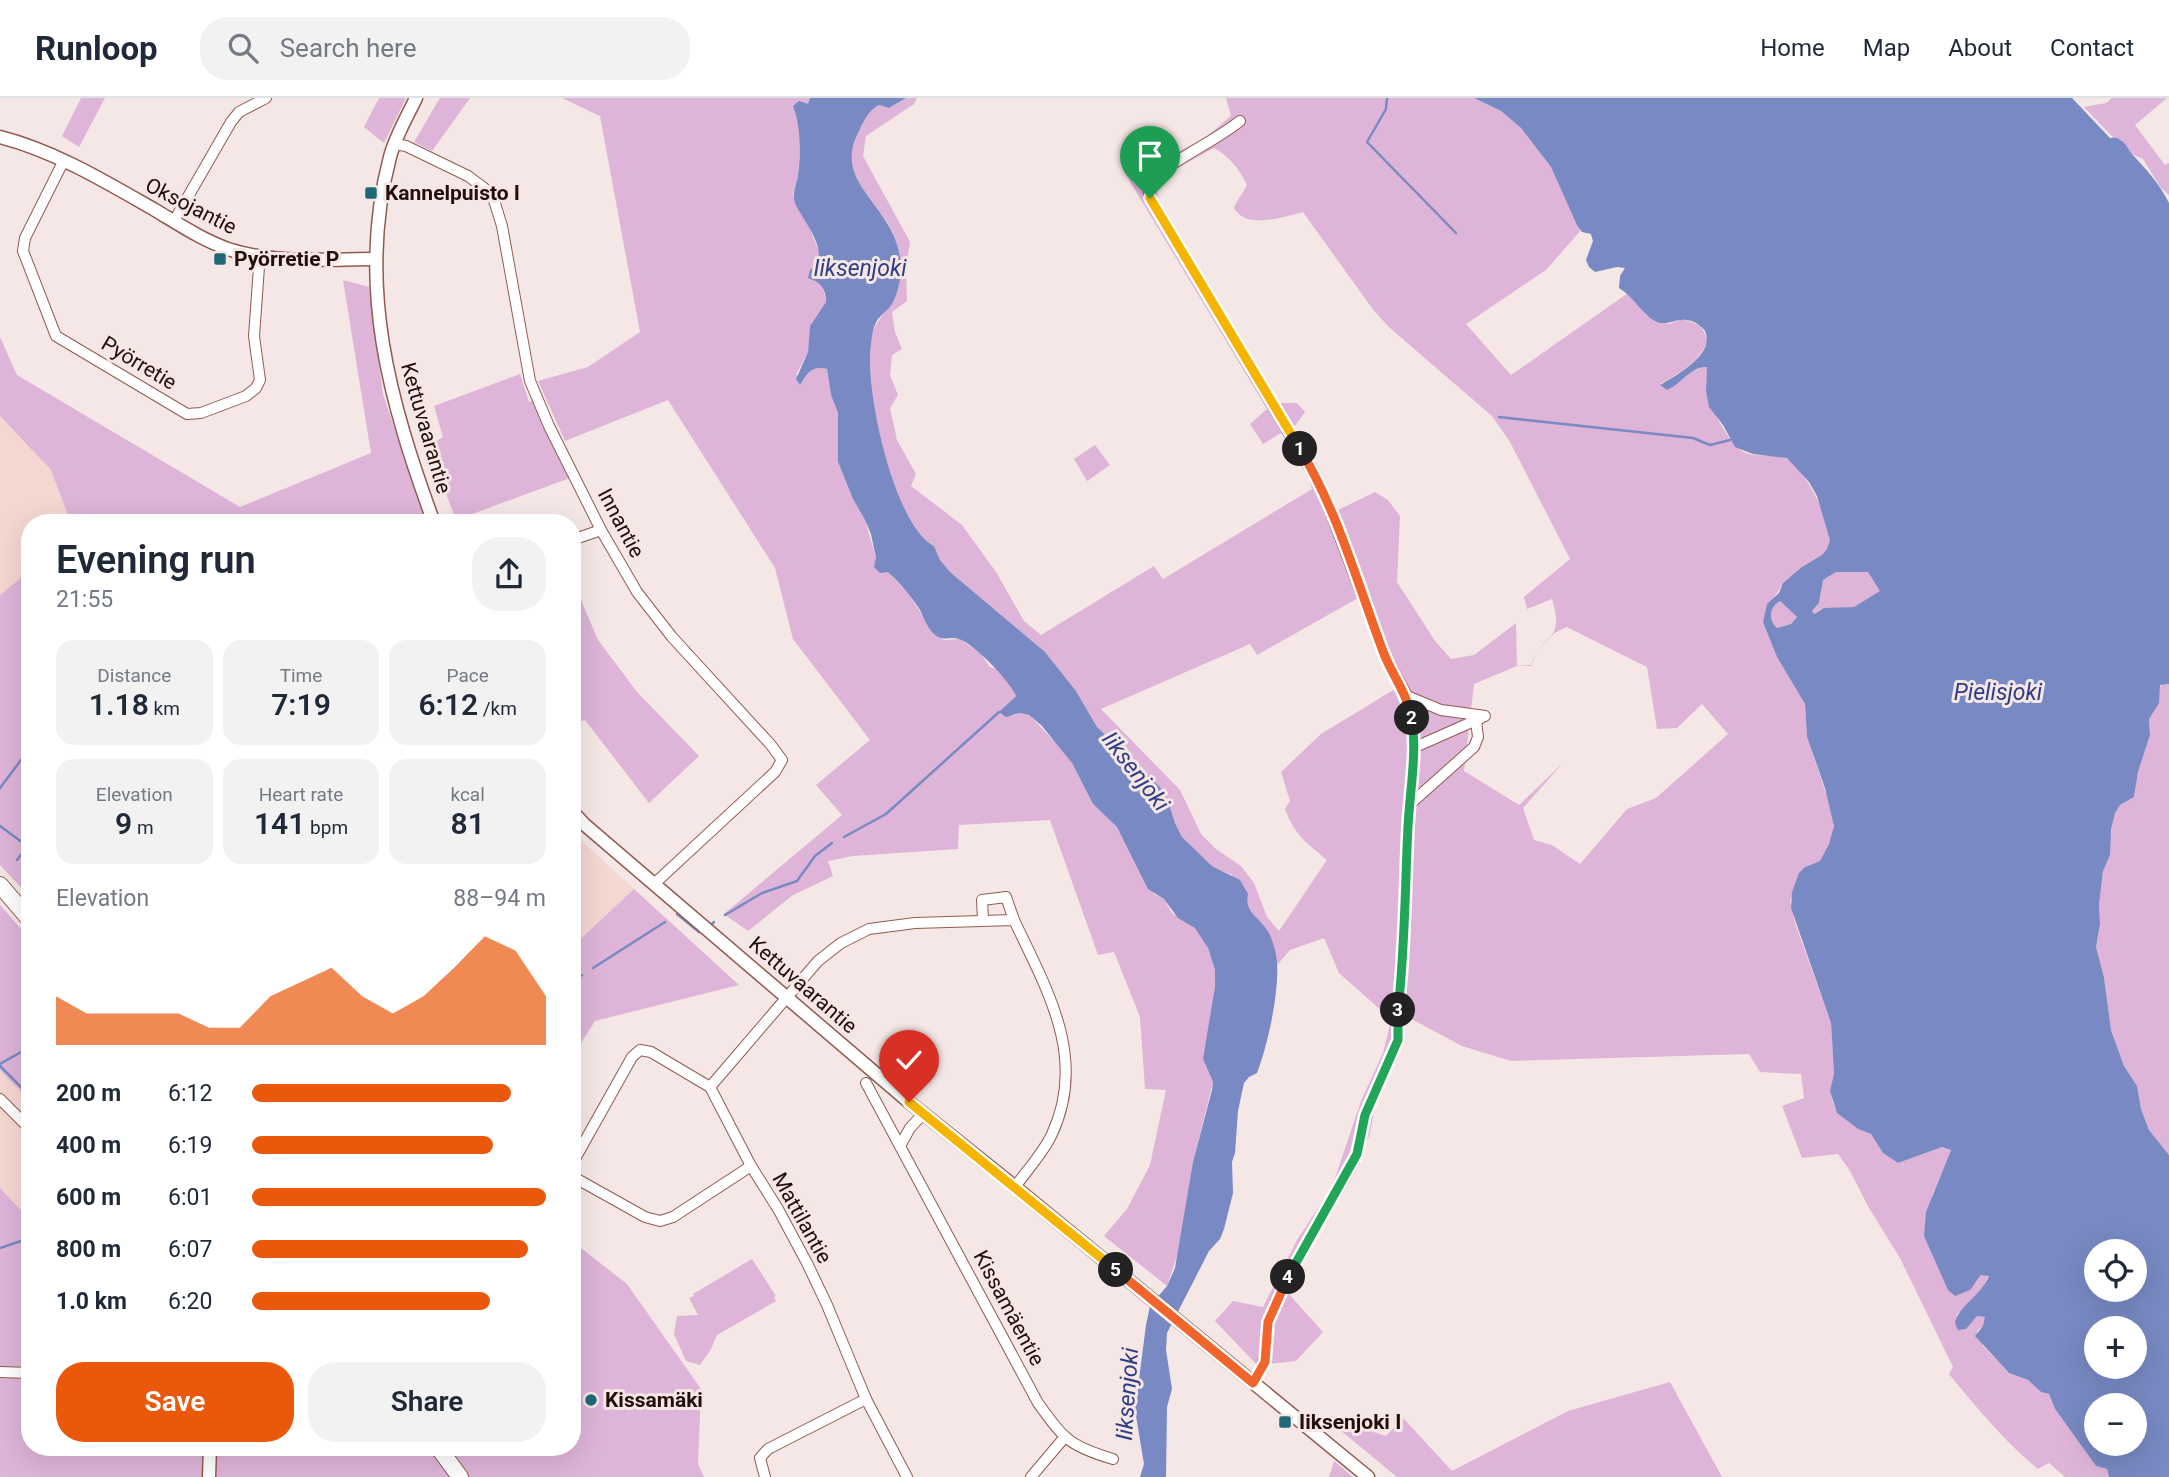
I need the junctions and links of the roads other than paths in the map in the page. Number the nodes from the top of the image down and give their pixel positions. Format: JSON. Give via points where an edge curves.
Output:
{"nodes":[{"id":1,"x":266,"y":98,"type":"edge"},
{"id":2,"x":416,"y":98,"type":"edge"},
{"id":3,"x":1240,"y":121,"type":"dead end"},
{"id":4,"x":0,"y":138,"type":"edge"},
{"id":5,"x":395,"y":144,"type":"junction"},
{"id":6,"x":63,"y":162,"type":"junction"},
{"id":7,"x":174,"y":221,"type":"junction"},
{"id":8,"x":262,"y":257,"type":"junction"},
{"id":9,"x":376,"y":259,"type":"junction"},
{"id":10,"x":431,"y":514,"type":"edge"},
{"id":11,"x":601,"y":530,"type":"junction"},
{"id":12,"x":581,"y":537,"type":"edge"},
{"id":13,"x":1406,"y":696,"type":"junction"},
{"id":14,"x":1476,"y":721,"type":"junction"},
{"id":15,"x":1413,"y":748,"type":"junction"},
{"id":16,"x":1409,"y":806,"type":"junction"},
{"id":17,"x":581,"y":822,"type":"edge"},
{"id":18,"x":654,"y":884,"type":"junction"},
{"id":19,"x":0,"y":885,"type":"edge"},
{"id":20,"x":21,"y":910,"type":"edge"},
{"id":21,"x":983,"y":920,"type":"junction"},
{"id":22,"x":1014,"y":920,"type":"junction"},
{"id":23,"x":787,"y":996,"type":"junction"},
{"id":24,"x":866,"y":1083,"type":"dead end"},
{"id":25,"x":710,"y":1087,"type":"junction"},
{"id":26,"x":0,"y":1099,"type":"edge"},
{"id":27,"x":923,"y":1114,"type":"junction"},
{"id":28,"x":21,"y":1120,"type":"edge"},
{"id":29,"x":900,"y":1146,"type":"junction"},
{"id":30,"x":581,"y":1148,"type":"edge"},
{"id":31,"x":751,"y":1166,"type":"junction"},
{"id":32,"x":581,"y":1181,"type":"edge"},
{"id":33,"x":1015,"y":1187,"type":"junction"},
{"id":34,"x":0,"y":1372,"type":"edge"},
{"id":35,"x":21,"y":1373,"type":"edge"},
{"id":36,"x":1253,"y":1383,"type":"junction"},
{"id":37,"x":866,"y":1399,"type":"junction"},
{"id":38,"x":1063,"y":1438,"type":"junction"},
{"id":39,"x":210,"y":1456,"type":"edge"},
{"id":40,"x":445,"y":1456,"type":"edge"},
{"id":41,"x":1113,"y":1459,"type":"dead end"},
{"id":42,"x":209,"y":1477,"type":"edge"},
{"id":43,"x":460,"y":1477,"type":"edge"},
{"id":44,"x":765,"y":1477,"type":"edge"},
{"id":45,"x":907,"y":1477,"type":"edge"},
{"id":46,"x":1031,"y":1477,"type":"edge"},
{"id":47,"x":1368,"y":1477,"type":"edge"}],
"edges":[{"from":1,"to":7,"type":"street","via":[[239,111]]},
{"from":2,"to":5,"type":"street","name":"Kettuvaarantie"},
{"from":3,"to":13,"type":"street","via":[[1159,173],[1148,184],[1150,198],[1322,489],[1384,654]]},
{"from":4,"to":6,"type":"street","name":"Oksojantie","via":[[33,146]]},
{"from":5,"to":9,"type":"street","name":"Kettuvaarantie","via":[[380,205]]},
{"from":5,"to":11,"type":"street","name":"Innantie","via":[[468,176],[492,194],[530,381]]},
{"from":6,"to":7,"type":"street","name":"Oksojantie"},
{"from":6,"to":8,"type":"street","name":"Pyörretie","via":[[25,238],[23,251],[56,336],[187,414],[246,396],[260,380],[254,336]]},
{"from":7,"to":8,"type":"street","name":"Oksojantie","via":[[206,240]]},
{"from":8,"to":9,"type":"street","name":"Oksojantie"},
{"from":9,"to":10,"type":"street","name":"Kettuvaarantie","via":[[379,321],[391,393]]},
{"from":11,"to":12,"type":"street"},
{"from":11,"to":18,"type":"street","name":"Innantie","via":[[637,592],[672,637],[782,760],[775,772]]},
{"from":13,"to":14,"type":"street","via":[[1441,710],[1485,716]]},
{"from":13,"to":15,"type":"street"},
{"from":14,"to":15,"type":"street"},
{"from":14,"to":16,"type":"street","via":[[1474,747]]},
{"from":15,"to":16,"type":"street"},
{"from":16,"to":36,"type":"street","via":[[1398,1040],[1365,1115],[1353,1163],[1272,1311],[1265,1362]]},
{"from":17,"to":18,"type":"street","name":"Kettuvaarantie"},
{"from":18,"to":23,"type":"street","name":"Kettuvaarantie"},
{"from":19,"to":20,"type":"main road"},
{"from":21,"to":22,"type":"street"},
{"from":21,"to":22,"type":"street","via":[[982,900],[1006,897]]},
{"from":21,"to":23,"type":"street","via":[[869,929],[818,961]]},
{"from":22,"to":33,"type":"street","via":[[1057,1015],[1066,1064],[1065,1091],[1052,1134]]},
{"from":23,"to":25,"type":"street"},
{"from":23,"to":27,"type":"street","name":"Kettuvaarantie"},
{"from":24,"to":29,"type":"street","name":"Kissamäentie"},
{"from":25,"to":30,"type":"street","via":[[640,1050]]},
{"from":25,"to":31,"type":"street","name":"Mattilantie"},
{"from":26,"to":28,"type":"street"},
{"from":27,"to":29,"type":"street"},
{"from":27,"to":33,"type":"street","name":"Kettuvaarantie"},
{"from":29,"to":38,"type":"street","name":"Kissamäentie","via":[[1038,1403]]},
{"from":31,"to":32,"type":"street","via":[[660,1221]]},
{"from":31,"to":37,"type":"street","name":"Mattilantie","via":[[812,1274]]},
{"from":33,"to":36,"type":"street","name":"Kettuvaarantie"},
{"from":34,"to":35,"type":"street"},
{"from":36,"to":47,"type":"street","name":"Kettuvaarantie"},
{"from":37,"to":44,"type":"street","via":[[768,1449],[760,1458]]},
{"from":37,"to":45,"type":"street","name":"Mattilantie"},
{"from":38,"to":41,"type":"street","name":"Kissamäentie"},
{"from":38,"to":46,"type":"street"},
{"from":39,"to":42,"type":"street"},
{"from":40,"to":43,"type":"main road"}]}
